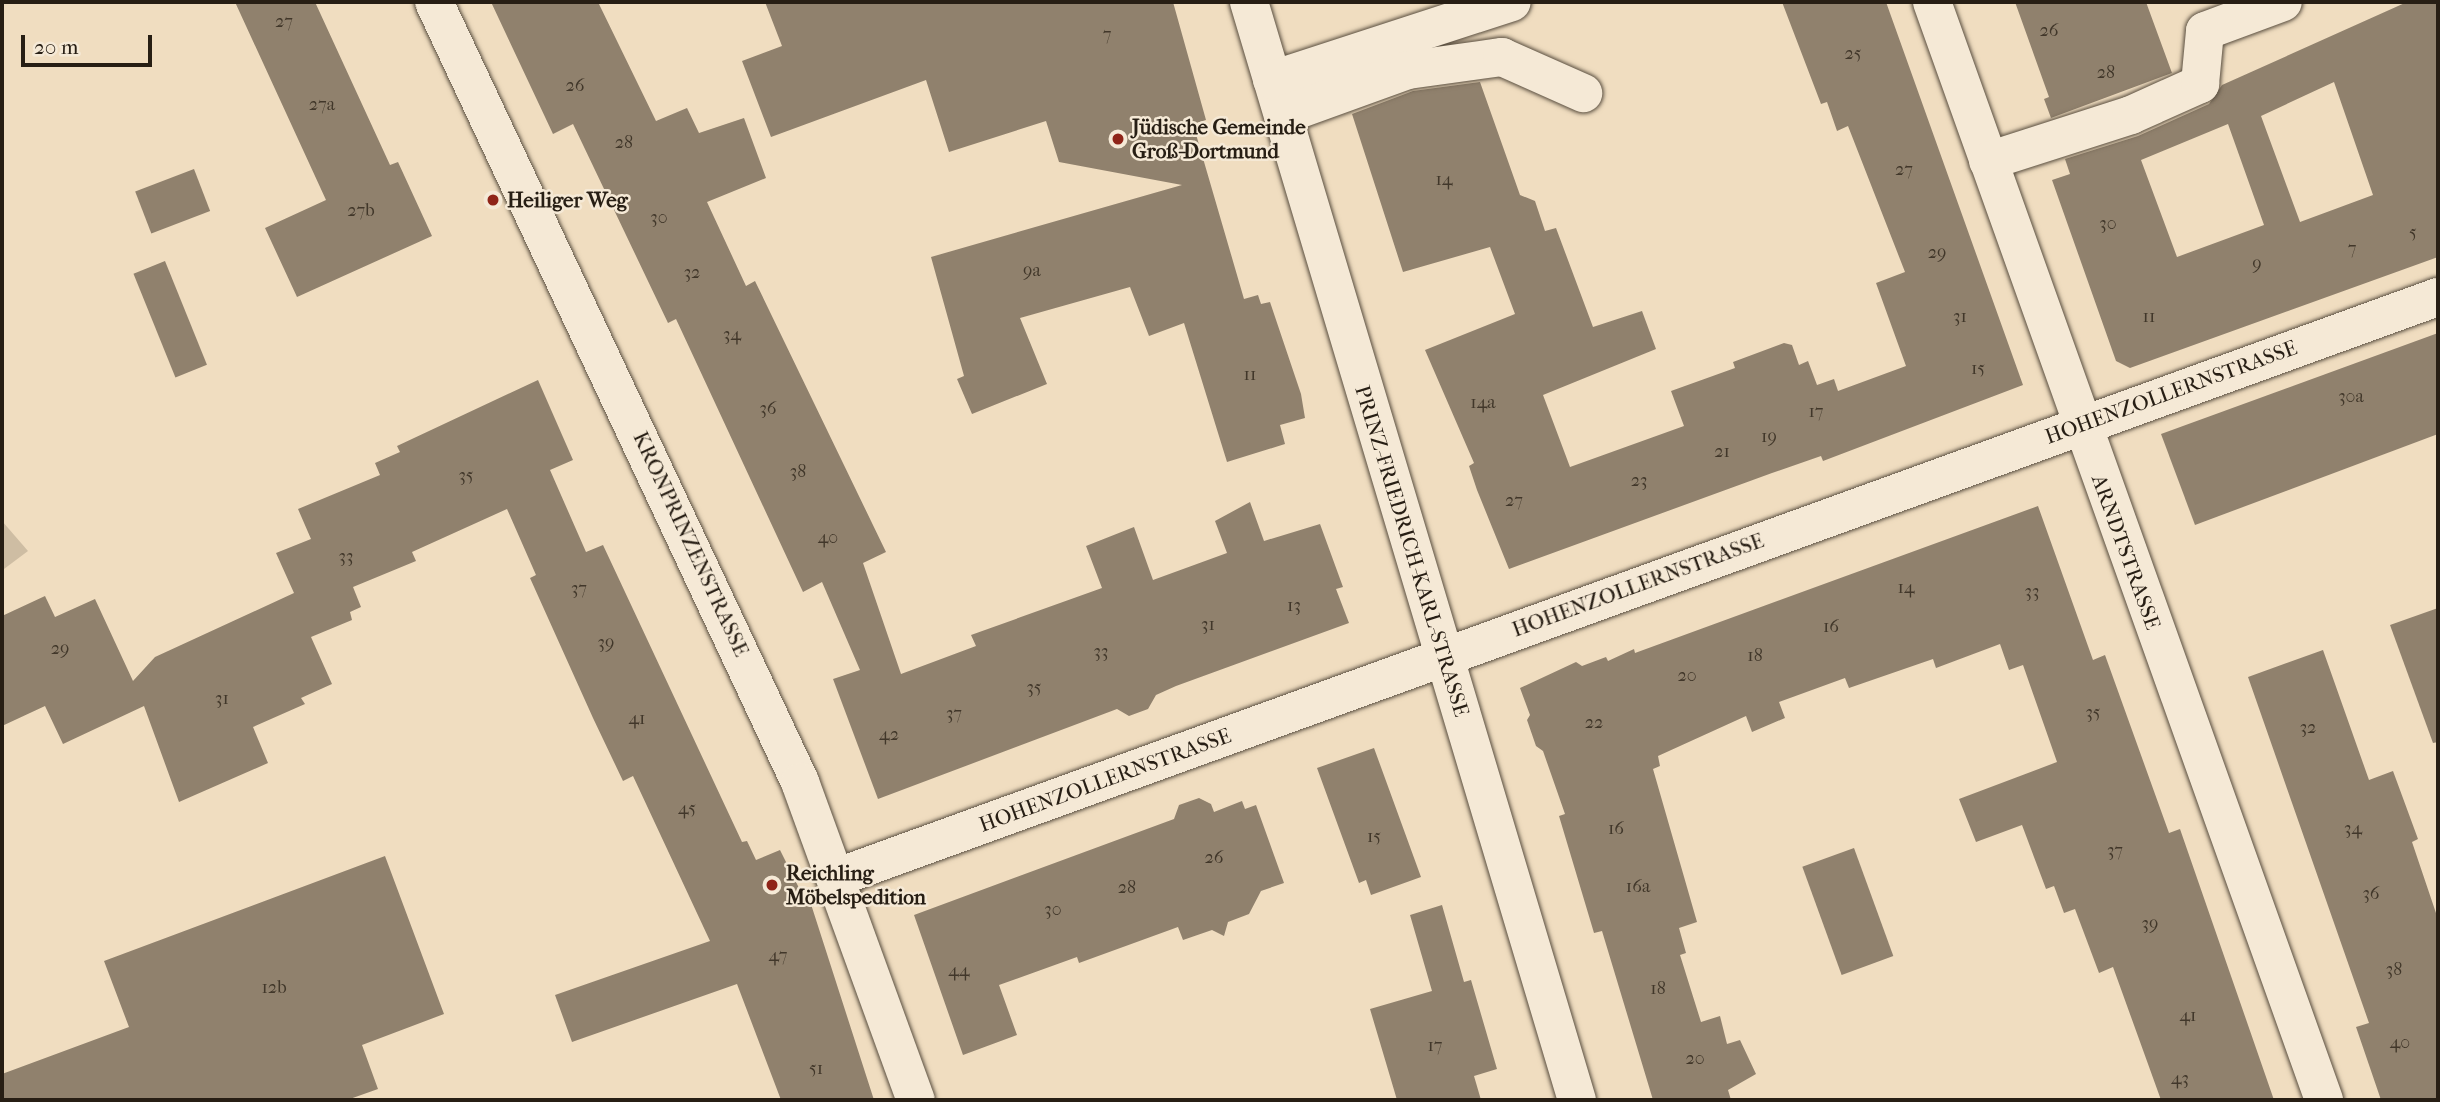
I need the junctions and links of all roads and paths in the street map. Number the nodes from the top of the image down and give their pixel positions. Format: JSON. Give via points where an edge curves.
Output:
{"nodes":[{"id":1,"x":434,"y":2,"type":"edge"},
{"id":2,"x":1249,"y":2,"type":"edge"},
{"id":3,"x":1511,"y":2,"type":"edge"},
{"id":4,"x":1932,"y":2,"type":"edge"},
{"id":5,"x":2283,"y":2,"type":"edge"},
{"id":6,"x":1583,"y":93,"type":"dead end"},
{"id":7,"x":1278,"y":97,"type":"junction"},
{"id":8,"x":1988,"y":161,"type":"junction"},
{"id":9,"x":2438,"y":298,"type":"edge"},
{"id":10,"x":2080,"y":425,"type":"junction"},
{"id":11,"x":1443,"y":656,"type":"junction"},
{"id":12,"x":838,"y":877,"type":"junction"},
{"id":13,"x":916,"y":1100,"type":"edge"},
{"id":14,"x":1577,"y":1100,"type":"edge"},
{"id":15,"x":2324,"y":1100,"type":"edge"}],
"edges":[{"from":1,"to":12,"type":"street","name":"KRONPRINZENSTRASSE","via":[[709,578]]},
{"from":2,"to":7,"type":"street","name":"PRINZ-FRIEDRICH-KARL-STRASSE"},
{"from":3,"to":7,"type":"street"},
{"from":4,"to":8,"type":"street","name":"ARNDTSTRASSE"},
{"from":5,"to":8,"type":"street","via":[[2205,31],[2200,85],[2131,115]]},
{"from":6,"to":7,"type":"street","via":[[1502,57]]},
{"from":7,"to":11,"type":"street","name":"PRINZ-FRIEDRICH-KARL-STRASSE"},
{"from":8,"to":10,"type":"street","name":"ARNDTSTRASSE"},
{"from":9,"to":10,"type":"street","name":"HOHENZOLLERNSTRASSE"},
{"from":10,"to":11,"type":"street","name":"HOHENZOLLERNSTRASSE"},
{"from":10,"to":15,"type":"street","name":"ARNDTSTRASSE"},
{"from":11,"to":12,"type":"street","name":"HOHENZOLLERNSTRASSE"},
{"from":11,"to":14,"type":"street","name":"PRINZ-FRIEDRICH-KARL-STRASSE"},
{"from":12,"to":13,"type":"street","name":"KRONPRINZENSTRASSE"}]}
